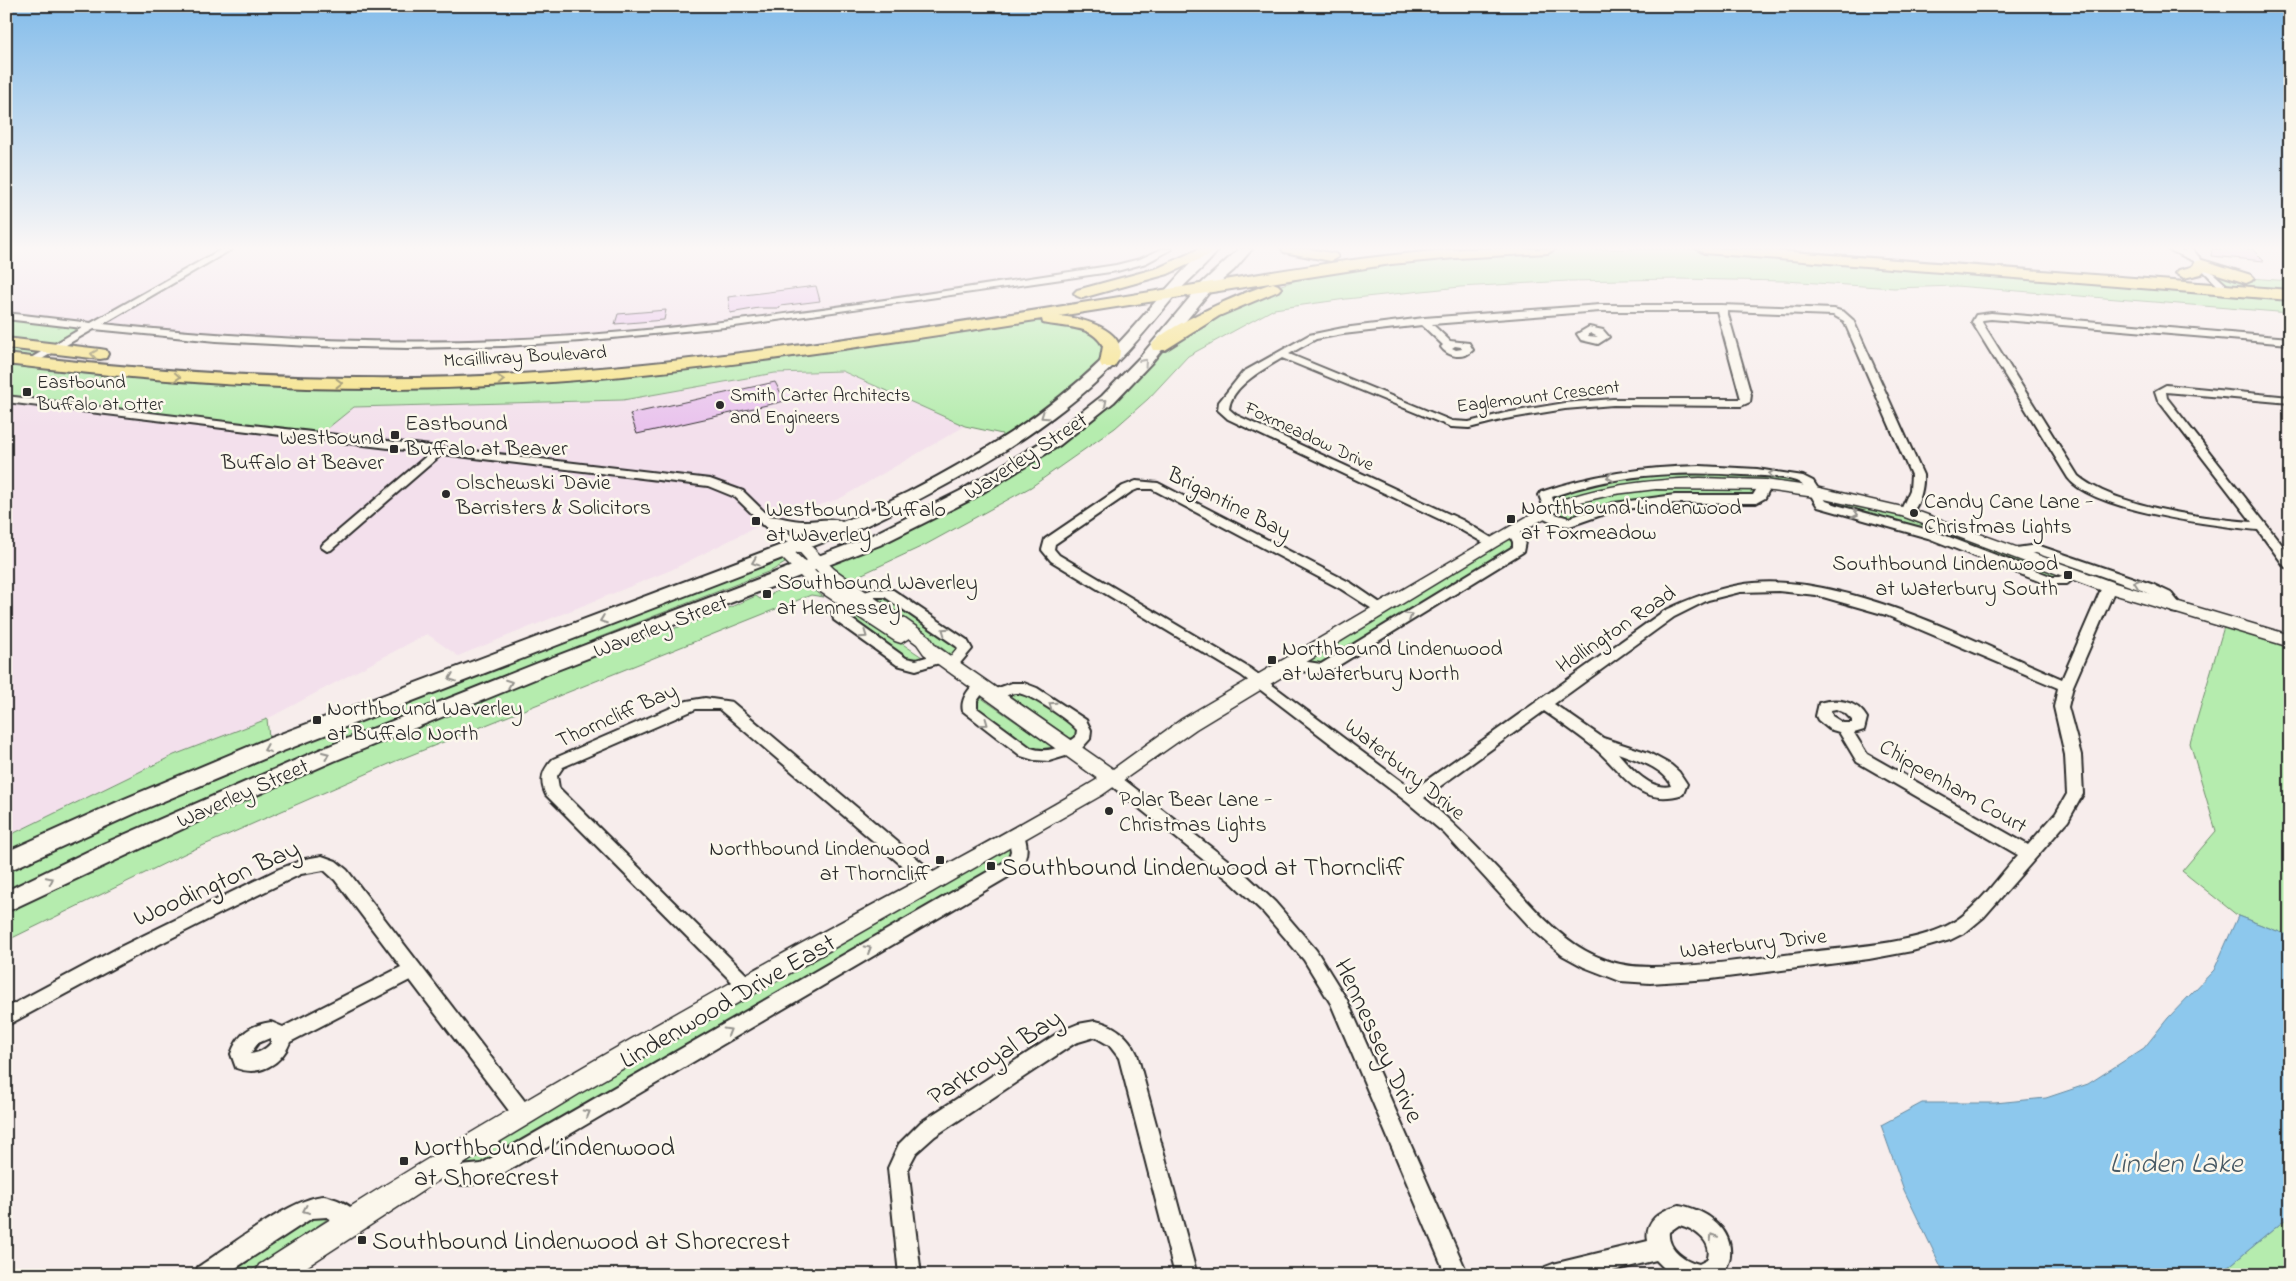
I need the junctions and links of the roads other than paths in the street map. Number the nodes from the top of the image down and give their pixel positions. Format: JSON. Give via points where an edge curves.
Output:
{"nodes":[{"id":1,"x":1720,"y":308,"type":"edge"},
{"id":2,"x":123,"y":309,"type":"edge"},
{"id":3,"x":835,"y":309,"type":"edge"},
{"id":4,"x":984,"y":309,"type":"edge"},
{"id":5,"x":1072,"y":309,"type":"edge"},
{"id":6,"x":1155,"y":309,"type":"edge"},
{"id":7,"x":1188,"y":309,"type":"edge"},
{"id":8,"x":1219,"y":309,"type":"edge"},
{"id":9,"x":1711,"y":309,"type":"edge"},
{"id":10,"x":1747,"y":309,"type":"edge"},
{"id":11,"x":6,"y":316,"type":"edge"},
{"id":12,"x":1424,"y":321,"type":"junction"},
{"id":13,"x":93,"y":326,"type":"junction"},
{"id":14,"x":961,"y":326,"type":"junction"},
{"id":15,"x":2290,"y":341,"type":"edge"},
{"id":16,"x":6,"y":343,"type":"edge"},
{"id":17,"x":1448,"y":344,"type":"dead end"},
{"id":18,"x":1158,"y":346,"type":"junction"},
{"id":19,"x":54,"y":348,"type":"junction"},
{"id":20,"x":1281,"y":354,"type":"junction"},
{"id":21,"x":6,"y":359,"type":"edge"},
{"id":22,"x":29,"y":362,"type":"junction"},
{"id":23,"x":1108,"y":363,"type":"junction"},
{"id":24,"x":6,"y":399,"type":"edge"},
{"id":25,"x":2290,"y":400,"type":"edge"},
{"id":26,"x":440,"y":450,"type":"junction"},
{"id":27,"x":1815,"y":492,"type":"junction"},
{"id":28,"x":1546,"y":511,"type":"junction"},
{"id":29,"x":1906,"y":512,"type":"junction"},
{"id":30,"x":857,"y":523,"type":"junction"},
{"id":31,"x":2261,"y":527,"type":"junction"},
{"id":32,"x":1513,"y":530,"type":"junction"},
{"id":33,"x":783,"y":538,"type":"junction"},
{"id":34,"x":1491,"y":542,"type":"junction"},
{"id":35,"x":327,"y":547,"type":"dead end"},
{"id":36,"x":2016,"y":552,"type":"junction"},
{"id":37,"x":2290,"y":564,"type":"edge"},
{"id":38,"x":811,"y":566,"type":"junction"},
{"id":39,"x":2074,"y":574,"type":"junction"},
{"id":40,"x":2109,"y":587,"type":"junction"},
{"id":41,"x":855,"y":600,"type":"junction"},
{"id":42,"x":1382,"y":609,"type":"junction"},
{"id":43,"x":2177,"y":609,"type":"junction"},
{"id":44,"x":2290,"y":641,"type":"edge"},
{"id":45,"x":941,"y":658,"type":"junction"},
{"id":46,"x":1288,"y":664,"type":"junction"},
{"id":47,"x":1259,"y":682,"type":"junction"},
{"id":48,"x":2066,"y":686,"type":"junction"},
{"id":49,"x":988,"y":691,"type":"junction"},
{"id":50,"x":1543,"y":703,"type":"junction"},
{"id":51,"x":1844,"y":729,"type":"dead end"},
{"id":52,"x":1598,"y":742,"type":"junction"},
{"id":53,"x":1070,"y":750,"type":"junction"},
{"id":54,"x":1114,"y":779,"type":"junction"},
{"id":55,"x":1414,"y":798,"type":"junction"},
{"id":56,"x":1016,"y":835,"type":"junction"},
{"id":57,"x":2028,"y":853,"type":"junction"},
{"id":58,"x":6,"y":863,"type":"edge"},
{"id":59,"x":933,"y":882,"type":"junction"},
{"id":60,"x":6,"y":902,"type":"edge"},
{"id":61,"x":412,"y":970,"type":"junction"},
{"id":62,"x":747,"y":986,"type":"junction"},
{"id":63,"x":6,"y":1018,"type":"edge"},
{"id":64,"x":281,"y":1037,"type":"dead end"},
{"id":65,"x":523,"y":1114,"type":"junction"},
{"id":66,"x":436,"y":1166,"type":"junction"},
{"id":67,"x":350,"y":1220,"type":"junction"},
{"id":68,"x":1661,"y":1248,"type":"junction"},
{"id":69,"x":206,"y":1275,"type":"edge"},
{"id":70,"x":270,"y":1275,"type":"edge"},
{"id":71,"x":910,"y":1275,"type":"edge"},
{"id":72,"x":1186,"y":1275,"type":"edge"},
{"id":73,"x":1457,"y":1275,"type":"edge"},
{"id":74,"x":1553,"y":1275,"type":"edge"},
{"id":75,"x":1701,"y":1275,"type":"edge"}],
"edges":[{"from":1,"to":20,"type":"street","name":"Eaglemount Crescent","via":[[1746,395],[1746,400],[1741,402],[1658,400],[1565,406],[1461,426]]},
{"from":2,"to":13,"type":"street"},
{"from":3,"to":13,"type":"street","via":[[602,336],[469,344],[248,340]]},
{"from":4,"to":19,"type":"main road","name":"McGillivray Boulevard","one_way":true,"via":[[718,349],[549,365],[291,370],[165,362]]},
{"from":5,"to":14,"type":"main road","name":"McGillivray Boulevard"},
{"from":6,"to":23,"type":"main road","name":"Waverley Street"},
{"from":7,"to":18,"type":"main road","name":"Waverley Street"},
{"from":8,"to":18,"type":"main road"},
{"from":9,"to":12,"type":"street","name":"Foxmeadow Drive","via":[[1582,320]]},
{"from":10,"to":29,"type":"street","name":"Foxmeadow Drive","via":[[1825,311],[1846,317],[1918,475],[1916,491]]},
{"from":11,"to":13,"type":"street"},
{"from":12,"to":17,"type":"street"},
{"from":12,"to":20,"type":"street","name":"Foxmeadow Drive","via":[[1327,334],[1302,342]]},
{"from":13,"to":19,"type":"street"},
{"from":22,"to":14,"type":"main road","name":"McGillivray Boulevard","one_way":true,"via":[[258,382],[464,382],[685,365]]},
{"from":14,"to":23,"type":"main road","via":[[1027,319],[1079,324],[1100,333],[1107,340],[1112,350]]},
{"from":15,"to":31,"type":"street","via":[[1992,316],[1979,317],[1977,322],[2074,478],[2081,484],[2179,518]]},
{"from":16,"to":19,"type":"main road","name":"McGillivray Boulevard"},
{"from":38,"to":18,"type":"main road","name":"Waverley Street","one_way":true,"via":[[882,538],[1010,470],[1057,440],[1107,400]]},
{"from":19,"to":22,"type":"street"},
{"from":20,"to":34,"type":"street","name":"Foxmeadow Drive","via":[[1247,374],[1224,402],[1223,410]]},
{"from":21,"to":22,"type":"main road","name":"McGillivray Boulevard"},
{"from":23,"to":30,"type":"main road","name":"Waverley Street","one_way":true,"via":[[1054,410],[999,448],[924,492]]},
{"from":24,"to":26,"type":"street"},
{"from":25,"to":31,"type":"street","via":[[2181,389],[2160,391],[2162,398]]},
{"from":26,"to":33,"type":"street","via":[[710,483],[739,494]]},
{"from":26,"to":35,"type":"street"},
{"from":27,"to":28,"type":"street","name":"Lindenwood Drive East","via":[[1765,485],[1656,484],[1575,499]]},
{"from":27,"to":28,"type":"street","name":"Lindenwood Drive East","one_way":true,"via":[[1809,484],[1791,476],[1666,470],[1604,478],[1550,492],[1545,495]]},
{"from":27,"to":29,"type":"street","name":"Lindenwood Drive East"},
{"from":27,"to":39,"type":"street","name":"Lindenwood Drive East","one_way":true,"via":[[1822,504],[1932,535],[2051,581],[2062,581]]},
{"from":28,"to":32,"type":"street","name":"Lindenwood Drive East"},
{"from":29,"to":36,"type":"street","name":"Lindenwood Drive East"},
{"from":30,"to":33,"type":"main road","name":"Waverley Street"},
{"from":30,"to":33,"type":"main road","via":[[804,527]]},
{"from":31,"to":37,"type":"street"},
{"from":32,"to":34,"type":"street","name":"Lindenwood Drive East"},
{"from":46,"to":32,"type":"street","one_way":true,"via":[[1323,669],[1519,549]]},
{"from":33,"to":38,"type":"street","name":"Hennessey Drive"},
{"from":33,"to":58,"type":"main road","name":"Waverley Street","one_way":true,"via":[[132,805]]},
{"from":34,"to":42,"type":"street","name":"Lindenwood Drive East"},
{"from":36,"to":39,"type":"street","name":"Lindenwood Drive East"},
{"from":43,"to":36,"type":"street","name":"Lindenwood Drive East","one_way":true,"via":[[2166,596],[2140,584],[2037,549]]},
{"from":38,"to":41,"type":"street","name":"Hennessey Drive","via":[[813,579]]},
{"from":60,"to":38,"type":"main road","name":"Waverley Street","one_way":true,"via":[[341,748]]},
{"from":39,"to":40,"type":"street","name":"Lindenwood Drive East"},
{"from":40,"to":43,"type":"street","name":"Lindenwood Drive East"},
{"from":40,"to":48,"type":"street","name":"Waterbury Drive"},
{"from":41,"to":45,"type":"street","name":"Hennessey Drive","via":[[917,647]]},
{"from":45,"to":41,"type":"street","one_way":true,"via":[[962,653],[965,649],[962,643],[888,593],[874,593]]},
{"from":42,"to":46,"type":"street","name":"Lindenwood Drive East"},
{"from":42,"to":47,"type":"street","name":"Brigantine Bay","via":[[1346,586],[1154,486],[1136,485],[1127,489],[1049,542],[1048,550],[1055,558]]},
{"from":43,"to":44,"type":"street","name":"Lindenwood Drive East"},
{"from":45,"to":49,"type":"street","name":"Hennessey Drive"},
{"from":46,"to":47,"type":"street","name":"Lindenwood Drive East"},
{"from":47,"to":54,"type":"street","name":"Lindenwood Drive East","via":[[1188,724]]},
{"from":47,"to":55,"type":"street","name":"Waterbury Drive"},
{"from":48,"to":50,"type":"street","name":"Hollington Road","via":[[1879,607],[1820,592],[1761,587],[1711,594],[1681,606]]},
{"from":48,"to":57,"type":"street","name":"Waterbury Drive","via":[[2062,707],[2073,755],[2075,794],[2062,817]]},
{"from":49,"to":53,"type":"street","name":"Hennessey Drive"},
{"from":53,"to":49,"type":"street","one_way":true,"via":[[1082,738],[1084,730],[1081,724],[1024,688]]},
{"from":49,"to":53,"type":"street","one_way":true,"via":[[970,699],[970,711],[1018,747],[1034,756]]},
{"from":50,"to":52,"type":"street"},
{"from":50,"to":55,"type":"street","name":"Hollington Road"},
{"from":51,"to":57,"type":"street","name":"Chippenham Court","via":[[1862,758]]},
{"from":52,"to":52,"type":"street","via":[[1649,790],[1659,794],[1677,790],[1676,777],[1664,767]]},
{"from":53,"to":54,"type":"street","name":"Hennessey Drive"},
{"from":54,"to":56,"type":"street","name":"Lindenwood Drive East"},
{"from":54,"to":73,"type":"street","name":"Hennessey Drive","via":[[1237,877],[1269,907],[1310,955],[1338,1000]]},
{"from":55,"to":57,"type":"street","name":"Waterbury Drive","via":[[1450,829],[1538,924],[1568,950],[1620,973],[1650,975],[1711,971],[1869,952],[1944,935],[1978,912]]},
{"from":56,"to":59,"type":"street","name":"Lindenwood Drive East"},
{"from":66,"to":56,"type":"street","name":"Lindenwood Drive East","one_way":true,"via":[[464,1178],[488,1171],[1014,865],[1021,850]]},
{"from":59,"to":62,"type":"street","name":"Lindenwood Drive East"},
{"from":59,"to":62,"type":"street","name":"Thorncliff Bay","via":[[727,706],[717,702],[692,705],[558,763],[550,772],[548,781],[552,791]]},
{"from":61,"to":63,"type":"street","name":"Woodington Bay","via":[[341,875],[333,866],[321,863],[286,874],[176,926]]},
{"from":61,"to":64,"type":"street"},
{"from":61,"to":65,"type":"street","name":"Woodington Bay"},
{"from":62,"to":65,"type":"street","name":"Lindenwood Drive East"},
{"from":65,"to":66,"type":"street","name":"Lindenwood Drive East"},
{"from":66,"to":67,"type":"street","name":"Lindenwood Drive East"},
{"from":67,"to":69,"type":"street","one_way":true,"via":[[332,1207],[311,1207]]},
{"from":67,"to":70,"type":"street","name":"Lindenwood Drive East"},
{"from":68,"to":74,"type":"street"},
{"from":68,"to":75,"type":"street","via":[[1671,1264]]},
{"from":75,"to":68,"type":"street","one_way":true,"via":[[1717,1266],[1719,1246],[1713,1234],[1695,1219],[1684,1216],[1667,1218],[1658,1233]]},
{"from":71,"to":72,"type":"street","name":"Parkroyal Bay","via":[[898,1168],[902,1154],[928,1129],[1085,1029],[1102,1030],[1117,1039],[1128,1054]]}]}
